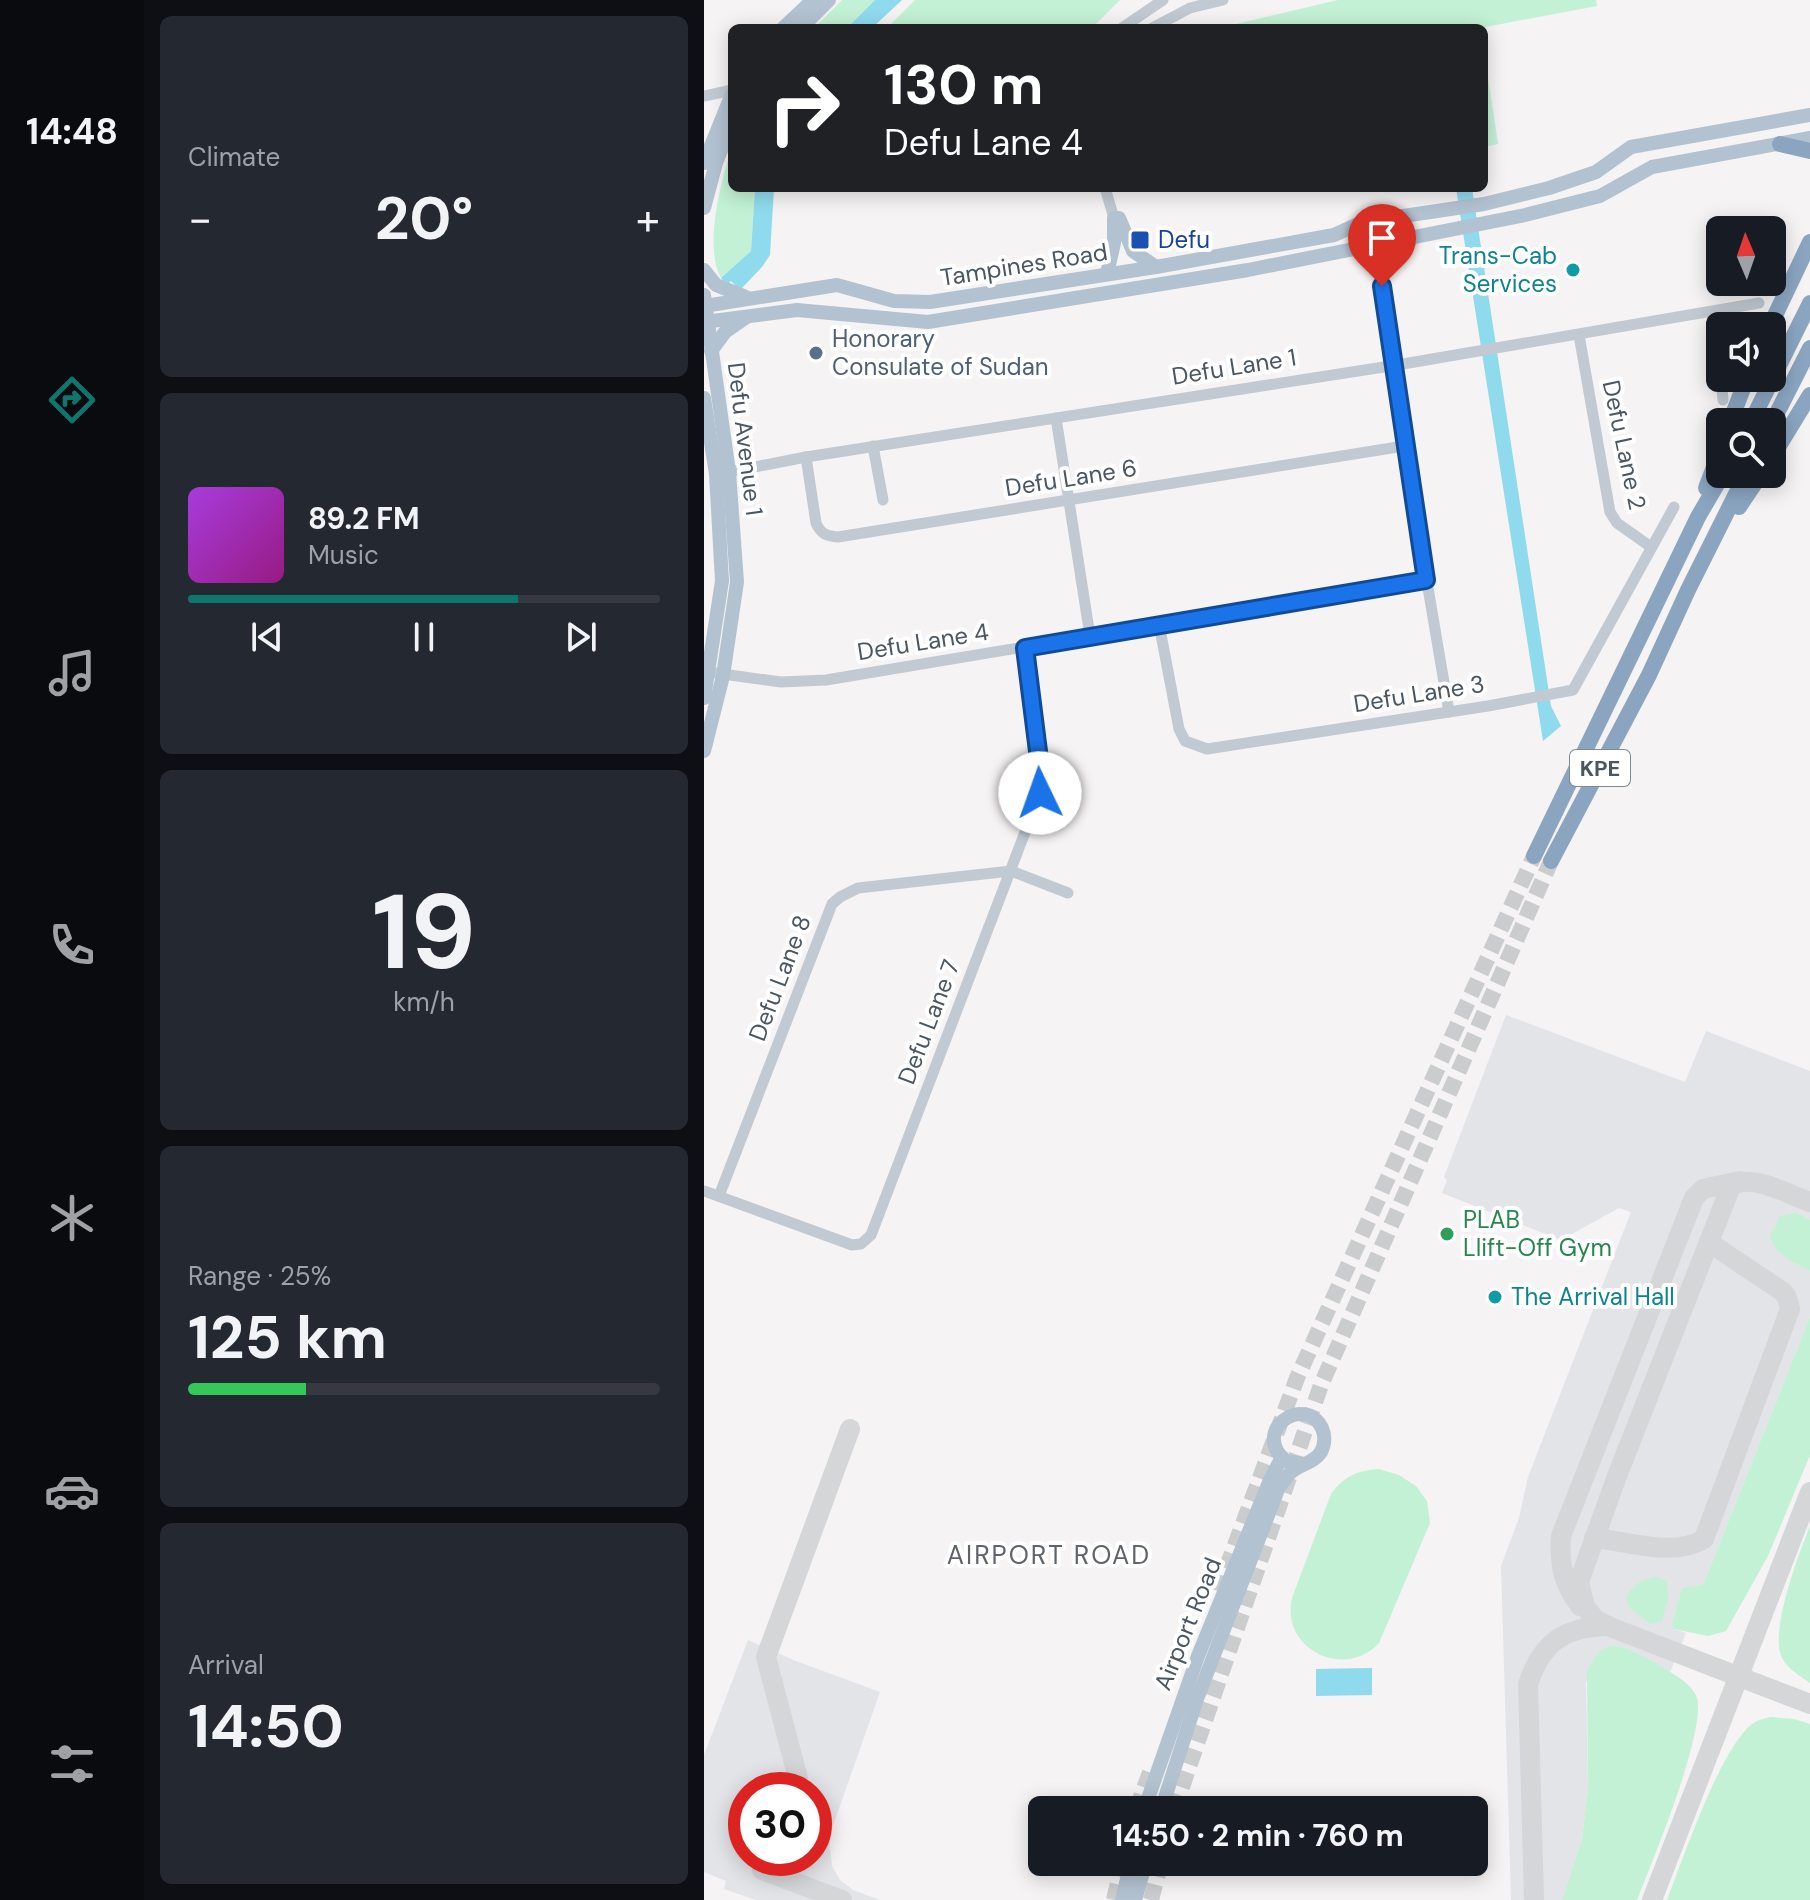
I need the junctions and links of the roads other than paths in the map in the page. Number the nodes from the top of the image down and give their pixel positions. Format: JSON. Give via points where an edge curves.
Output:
{"nodes":[{"id":1,"x":813,"y":0,"type":"edge"},
{"id":2,"x":829,"y":0,"type":"edge"},
{"id":3,"x":1163,"y":0,"type":"edge"},
{"id":4,"x":1223,"y":0,"type":"edge"},
{"id":5,"x":787,"y":24,"type":"edge"},
{"id":6,"x":805,"y":24,"type":"edge"},
{"id":7,"x":1128,"y":24,"type":"edge"},
{"id":8,"x":1160,"y":24,"type":"edge"},
{"id":9,"x":728,"y":93,"type":"edge"},
{"id":10,"x":704,"y":99,"type":"edge"},
{"id":11,"x":1810,"y":115,"type":"edge"},
{"id":12,"x":727,"y":117,"type":"edge"},
{"id":13,"x":1810,"y":138,"type":"edge"},
{"id":14,"x":1645,"y":144,"type":"junction"},
{"id":15,"x":1780,"y":144,"type":"junction"},
{"id":16,"x":1810,"y":151,"type":"edge"},
{"id":17,"x":704,"y":163,"type":"edge"},
{"id":18,"x":1652,"y":167,"type":"junction"},
{"id":19,"x":1107,"y":192,"type":"edge"},
{"id":20,"x":1112,"y":192,"type":"edge"},
{"id":21,"x":704,"y":208,"type":"edge"},
{"id":22,"x":1117,"y":218,"type":"junction"},
{"id":23,"x":1388,"y":241,"type":"junction"},
{"id":24,"x":1810,"y":242,"type":"edge"},
{"id":25,"x":1360,"y":247,"type":"junction"},
{"id":26,"x":1156,"y":267,"type":"junction"},
{"id":27,"x":1379,"y":269,"type":"junction"},
{"id":28,"x":704,"y":270,"type":"edge"},
{"id":29,"x":1107,"y":274,"type":"junction"},
{"id":30,"x":751,"y":298,"type":"junction"},
{"id":31,"x":704,"y":302,"type":"edge"},
{"id":32,"x":1759,"y":303,"type":"dead end"},
{"id":33,"x":1810,"y":303,"type":"edge"},
{"id":34,"x":1713,"y":312,"type":"edge"},
{"id":35,"x":1777,"y":312,"type":"edge"},
{"id":36,"x":1706,"y":313,"type":"edge"},
{"id":37,"x":750,"y":315,"type":"junction"},
{"id":38,"x":706,"y":322,"type":"edge"},
{"id":39,"x":1579,"y":335,"type":"junction"},
{"id":40,"x":1810,"y":348,"type":"edge"},
{"id":41,"x":711,"y":351,"type":"junction"},
{"id":42,"x":1392,"y":365,"type":"junction"},
{"id":43,"x":1722,"y":392,"type":"edge"},
{"id":44,"x":1810,"y":395,"type":"edge"},
{"id":45,"x":704,"y":398,"type":"edge"},
{"id":46,"x":1723,"y":400,"type":"dead end"},
{"id":47,"x":1758,"y":408,"type":"edge"},
{"id":48,"x":1780,"y":408,"type":"edge"},
{"id":49,"x":1056,"y":418,"type":"junction"},
{"id":50,"x":1786,"y":434,"type":"edge"},
{"id":51,"x":873,"y":446,"type":"junction"},
{"id":52,"x":1404,"y":446,"type":"junction"},
{"id":53,"x":806,"y":457,"type":"junction"},
{"id":54,"x":723,"y":473,"type":"junction"},
{"id":55,"x":1708,"y":488,"type":"edge"},
{"id":56,"x":1715,"y":488,"type":"edge"},
{"id":57,"x":1739,"y":488,"type":"edge"},
{"id":58,"x":1751,"y":488,"type":"edge"},
{"id":59,"x":883,"y":500,"type":"dead end"},
{"id":60,"x":1069,"y":501,"type":"junction"},
{"id":61,"x":1674,"y":507,"type":"dead end"},
{"id":62,"x":1698,"y":517,"type":"junction"},
{"id":63,"x":1651,"y":547,"type":"junction"},
{"id":64,"x":1709,"y":547,"type":"junction"},
{"id":65,"x":1426,"y":580,"type":"junction"},
{"id":66,"x":1159,"y":624,"type":"junction"},
{"id":67,"x":1090,"y":636,"type":"junction"},
{"id":68,"x":1025,"y":648,"type":"junction"},
{"id":69,"x":716,"y":674,"type":"junction"},
{"id":70,"x":704,"y":698,"type":"edge"},
{"id":71,"x":1449,"y":712,"type":"junction"},
{"id":72,"x":704,"y":751,"type":"edge"},
{"id":73,"x":1011,"y":871,"type":"junction"},
{"id":74,"x":1068,"y":893,"type":"dead end"},
{"id":75,"x":704,"y":1191,"type":"edge"},
{"id":76,"x":719,"y":1196,"type":"junction"},
{"id":77,"x":1282,"y":1457,"type":"junction"},
{"id":78,"x":1303,"y":1464,"type":"junction"},
{"id":79,"x":1149,"y":1796,"type":"edge"},
{"id":80,"x":1166,"y":1796,"type":"edge"},
{"id":81,"x":1128,"y":1876,"type":"edge"},
{"id":82,"x":1142,"y":1876,"type":"edge"},
{"id":83,"x":1122,"y":1900,"type":"edge"},
{"id":84,"x":1135,"y":1900,"type":"edge"}],
"edges":[{"from":1,"to":5,"type":"main road"},
{"from":2,"to":6,"type":"main road"},
{"from":3,"to":7,"type":"street"},
{"from":4,"to":8,"type":"street","via":[[1190,8]]},
{"from":9,"to":10,"type":"street"},
{"from":10,"to":12,"type":"street"},
{"from":11,"to":14,"type":"main road","name":"Tampines Road"},
{"from":12,"to":17,"type":"main road"},
{"from":12,"to":21,"type":"main road"},
{"from":13,"to":15,"type":"main road","name":"Tampines Road"},
{"from":14,"to":18,"type":"main road","via":[[1639,158]]},
{"from":14,"to":26,"type":"main road","name":"Tampines Road","via":[[1631,147],[1596,172],[1549,188]]},
{"from":15,"to":16,"type":"highway"},
{"from":15,"to":18,"type":"main road","name":"Tampines Road"},
{"from":18,"to":23,"type":"main road","name":"Tampines Road","via":[[1600,196]]},
{"from":19,"to":22,"type":"street"},
{"from":20,"to":22,"type":"street"},
{"from":22,"to":26,"type":"main road","via":[[1133,251]]},
{"from":22,"to":29,"type":"main road"},
{"from":23,"to":25,"type":"main road","name":"Tampines Road"},
{"from":23,"to":27,"type":"street"},
{"from":24,"to":35,"type":"highway"},
{"from":25,"to":27,"type":"street"},
{"from":25,"to":37,"type":"main road","name":"Tampines Road","via":[[928,322],[815,310]]},
{"from":26,"to":29,"type":"main road","name":"Tampines Road"},
{"from":27,"to":42,"type":"street"},
{"from":28,"to":30,"type":"main road","via":[[716,285]]},
{"from":29,"to":30,"type":"main road","name":"Tampines Road","via":[[930,302],[894,301],[837,285]]},
{"from":30,"to":31,"type":"main road","name":"Tampines Road"},
{"from":31,"to":38,"type":"main road","name":"Tampines Road"},
{"from":32,"to":34,"type":"street","name":"Defu Lane 1"},
{"from":33,"to":47,"type":"highway"},
{"from":36,"to":39,"type":"street","name":"Defu Lane 1"},
{"from":37,"to":38,"type":"main road","name":"Tampines Road"},
{"from":37,"to":41,"type":"main road","via":[[725,332]]},
{"from":38,"to":41,"type":"main road","name":"Defu Avenue 1"},
{"from":39,"to":42,"type":"street","name":"Defu Lane 1"},
{"from":39,"to":63,"type":"street","name":"Defu Lane 2","via":[[1610,512]]},
{"from":40,"to":48,"type":"highway"},
{"from":41,"to":54,"type":"main road","name":"Defu Avenue 1"},
{"from":42,"to":49,"type":"street","name":"Defu Lane 1"},
{"from":42,"to":52,"type":"street"},
{"from":43,"to":46,"type":"street"},
{"from":44,"to":50,"type":"highway"},
{"from":45,"to":54,"type":"main road","name":"Defu Avenue 1"},
{"from":49,"to":51,"type":"street","name":"Defu Lane 1"},
{"from":49,"to":60,"type":"street"},
{"from":51,"to":53,"type":"street","name":"Defu Lane 1"},
{"from":51,"to":59,"type":"street"},
{"from":52,"to":60,"type":"street","name":"Defu Lane 6"},
{"from":52,"to":65,"type":"street"},
{"from":53,"to":54,"type":"street","name":"Defu Lane 1"},
{"from":53,"to":60,"type":"street","name":"Defu Lane 6","via":[[816,523],[826,536]]},
{"from":54,"to":69,"type":"main road","name":"Defu Avenue 1"},
{"from":55,"to":62,"type":"highway"},
{"from":56,"to":62,"type":"highway","number":"KPE"},
{"from":57,"to":64,"type":"highway","number":"KPE"},
{"from":58,"to":64,"type":"highway"},
{"from":60,"to":67,"type":"street"},
{"from":61,"to":63,"type":"street","name":"Defu Lane 3"},
{"from":62,"to":64,"type":"highway","number":"KPE","via":[[1542,858],[1649,675]]},
{"from":63,"to":71,"type":"street","name":"Defu Lane 3","via":[[1573,690]]},
{"from":65,"to":66,"type":"street","name":"Defu Lane 4"},
{"from":65,"to":71,"type":"street"},
{"from":66,"to":67,"type":"street","name":"Defu Lane 4"},
{"from":66,"to":71,"type":"street","name":"Defu Lane 3","via":[[1179,729],[1185,741],[1197,747]]},
{"from":67,"to":68,"type":"street","name":"Defu Lane 4"},
{"from":68,"to":69,"type":"street","name":"Defu Lane 4","via":[[826,680],[781,682]]},
{"from":68,"to":73,"type":"street","name":"Defu Lane 7","via":[[1042,783]]},
{"from":69,"to":70,"type":"main road","name":"Defu Avenue 1"},
{"from":69,"to":72,"type":"main road","name":"Defu Avenue 1"},
{"from":73,"to":74,"type":"street"},
{"from":73,"to":76,"type":"street","name":"Defu Lane 8","via":[[858,888],[832,904]]},
{"from":73,"to":76,"type":"street","name":"Defu Lane 7","via":[[867,1240],[852,1245]]},
{"from":75,"to":76,"type":"street","name":"Defu Lane 7"},
{"from":77,"to":78,"type":"main road"},
{"from":77,"to":78,"type":"main road","name":"Airport Road","via":[[1274,1445],[1278,1425],[1288,1416],[1305,1415],[1317,1421],[1324,1443],[1317,1457]]},
{"from":77,"to":79,"type":"main road","name":"Airport Road","via":[[1198,1656]]},
{"from":78,"to":80,"type":"main road","name":"Airport Road","via":[[1279,1487],[1270,1508],[1201,1686]]},
{"from":81,"to":83,"type":"main road"},
{"from":82,"to":84,"type":"main road"}]}
